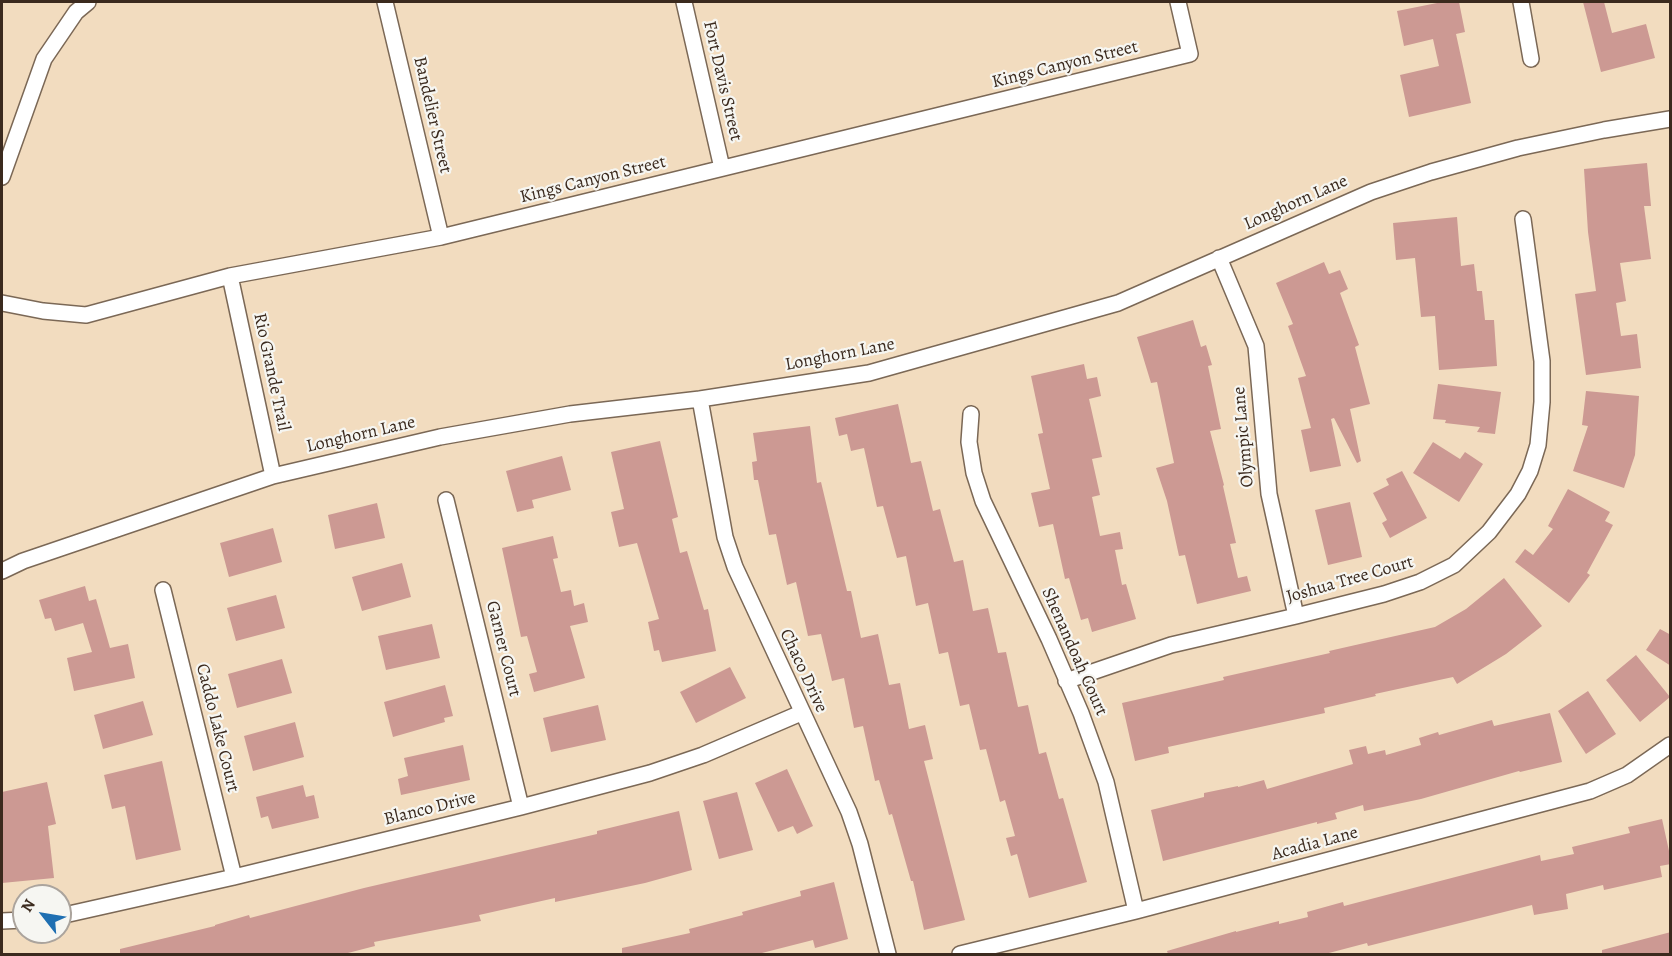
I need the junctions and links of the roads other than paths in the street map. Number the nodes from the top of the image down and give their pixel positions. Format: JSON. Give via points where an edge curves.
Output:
{"nodes":[{"id":1,"x":88,"y":2,"type":"edge"},
{"id":2,"x":385,"y":2,"type":"edge"},
{"id":3,"x":684,"y":2,"type":"edge"},
{"id":4,"x":1178,"y":2,"type":"edge"},
{"id":5,"x":1521,"y":2,"type":"edge"},
{"id":6,"x":1532,"y":59,"type":"dead end"},
{"id":7,"x":1671,"y":119,"type":"edge"},
{"id":8,"x":722,"y":168,"type":"junction"},
{"id":9,"x":2,"y":177,"type":"edge"},
{"id":10,"x":1523,"y":219,"type":"dead end"},
{"id":11,"x":441,"y":237,"type":"junction"},
{"id":12,"x":1219,"y":258,"type":"junction"},
{"id":13,"x":230,"y":276,"type":"junction"},
{"id":14,"x":2,"y":303,"type":"edge"},
{"id":15,"x":700,"y":399,"type":"junction"},
{"id":16,"x":970,"y":414,"type":"dead end"},
{"id":17,"x":273,"y":476,"type":"junction"},
{"id":18,"x":446,"y":500,"type":"dead end"},
{"id":19,"x":2,"y":572,"type":"edge"},
{"id":20,"x":163,"y":590,"type":"dead end"},
{"id":21,"x":1296,"y":616,"type":"junction"},
{"id":22,"x":1066,"y":681,"type":"junction"},
{"id":23,"x":801,"y":713,"type":"junction"},
{"id":24,"x":1671,"y":745,"type":"edge"},
{"id":25,"x":521,"y":807,"type":"junction"},
{"id":26,"x":234,"y":877,"type":"junction"},
{"id":27,"x":1136,"y":911,"type":"junction"},
{"id":28,"x":72,"y":913,"type":"edge"},
{"id":29,"x":888,"y":954,"type":"edge"},
{"id":30,"x":960,"y":954,"type":"edge"}],
"edges":[{"from":1,"to":9,"type":"street","via":[[76,12],[44,59]]},
{"from":2,"to":11,"type":"street","name":"Bandelier Street"},
{"from":3,"to":8,"type":"street","name":"Fort Davis Street"},
{"from":4,"to":8,"type":"street","name":"Kings Canyon Street","via":[[1190,54]]},
{"from":5,"to":6,"type":"street"},
{"from":7,"to":12,"type":"street","name":"Longhorn Lane","via":[[1518,148],[1431,172],[1371,192]]},
{"from":8,"to":11,"type":"street","name":"Kings Canyon Street"},
{"from":10,"to":21,"type":"street","name":"Joshua Tree Court","via":[[1542,361],[1542,402],[1538,445],[1518,494],[1489,532],[1454,565],[1384,594]]},
{"from":11,"to":13,"type":"street","name":"Kings Canyon Street"},
{"from":12,"to":15,"type":"street","name":"Longhorn Lane","via":[[1118,303],[869,373]]},
{"from":12,"to":21,"type":"street","name":"Olympic Lane","via":[[1256,346],[1269,494]]},
{"from":13,"to":14,"type":"street","name":"Kings Canyon Street","via":[[86,315]]},
{"from":13,"to":17,"type":"street","name":"Rio Grande Trail"},
{"from":15,"to":17,"type":"street","name":"Longhorn Lane","via":[[570,414],[440,437]]},
{"from":15,"to":23,"type":"street","name":"Chaco Drive","via":[[725,537]]},
{"from":16,"to":22,"type":"street","name":"Shenandoah Court","via":[[969,442],[983,501]]},
{"from":17,"to":19,"type":"street","name":"Longhorn Lane","via":[[23,561]]},
{"from":18,"to":25,"type":"street","name":"Garner Court"},
{"from":20,"to":26,"type":"street","name":"Caddo Lake Court"},
{"from":21,"to":22,"type":"street","name":"Joshua Tree Court","via":[[1172,645]]},
{"from":22,"to":27,"type":"street","name":"Shenandoah Court","via":[[1106,782]]},
{"from":23,"to":25,"type":"street","name":"Blanco Drive","via":[[674,766]]},
{"from":23,"to":29,"type":"street","name":"Chaco Drive","via":[[849,812]]},
{"from":24,"to":27,"type":"street","name":"Acadia Lane","via":[[1627,775],[1590,791]]},
{"from":25,"to":26,"type":"street","name":"Blanco Drive"},
{"from":26,"to":28,"type":"street","name":"Blanco Drive"},
{"from":27,"to":30,"type":"street","name":"Acadia Lane"}]}
